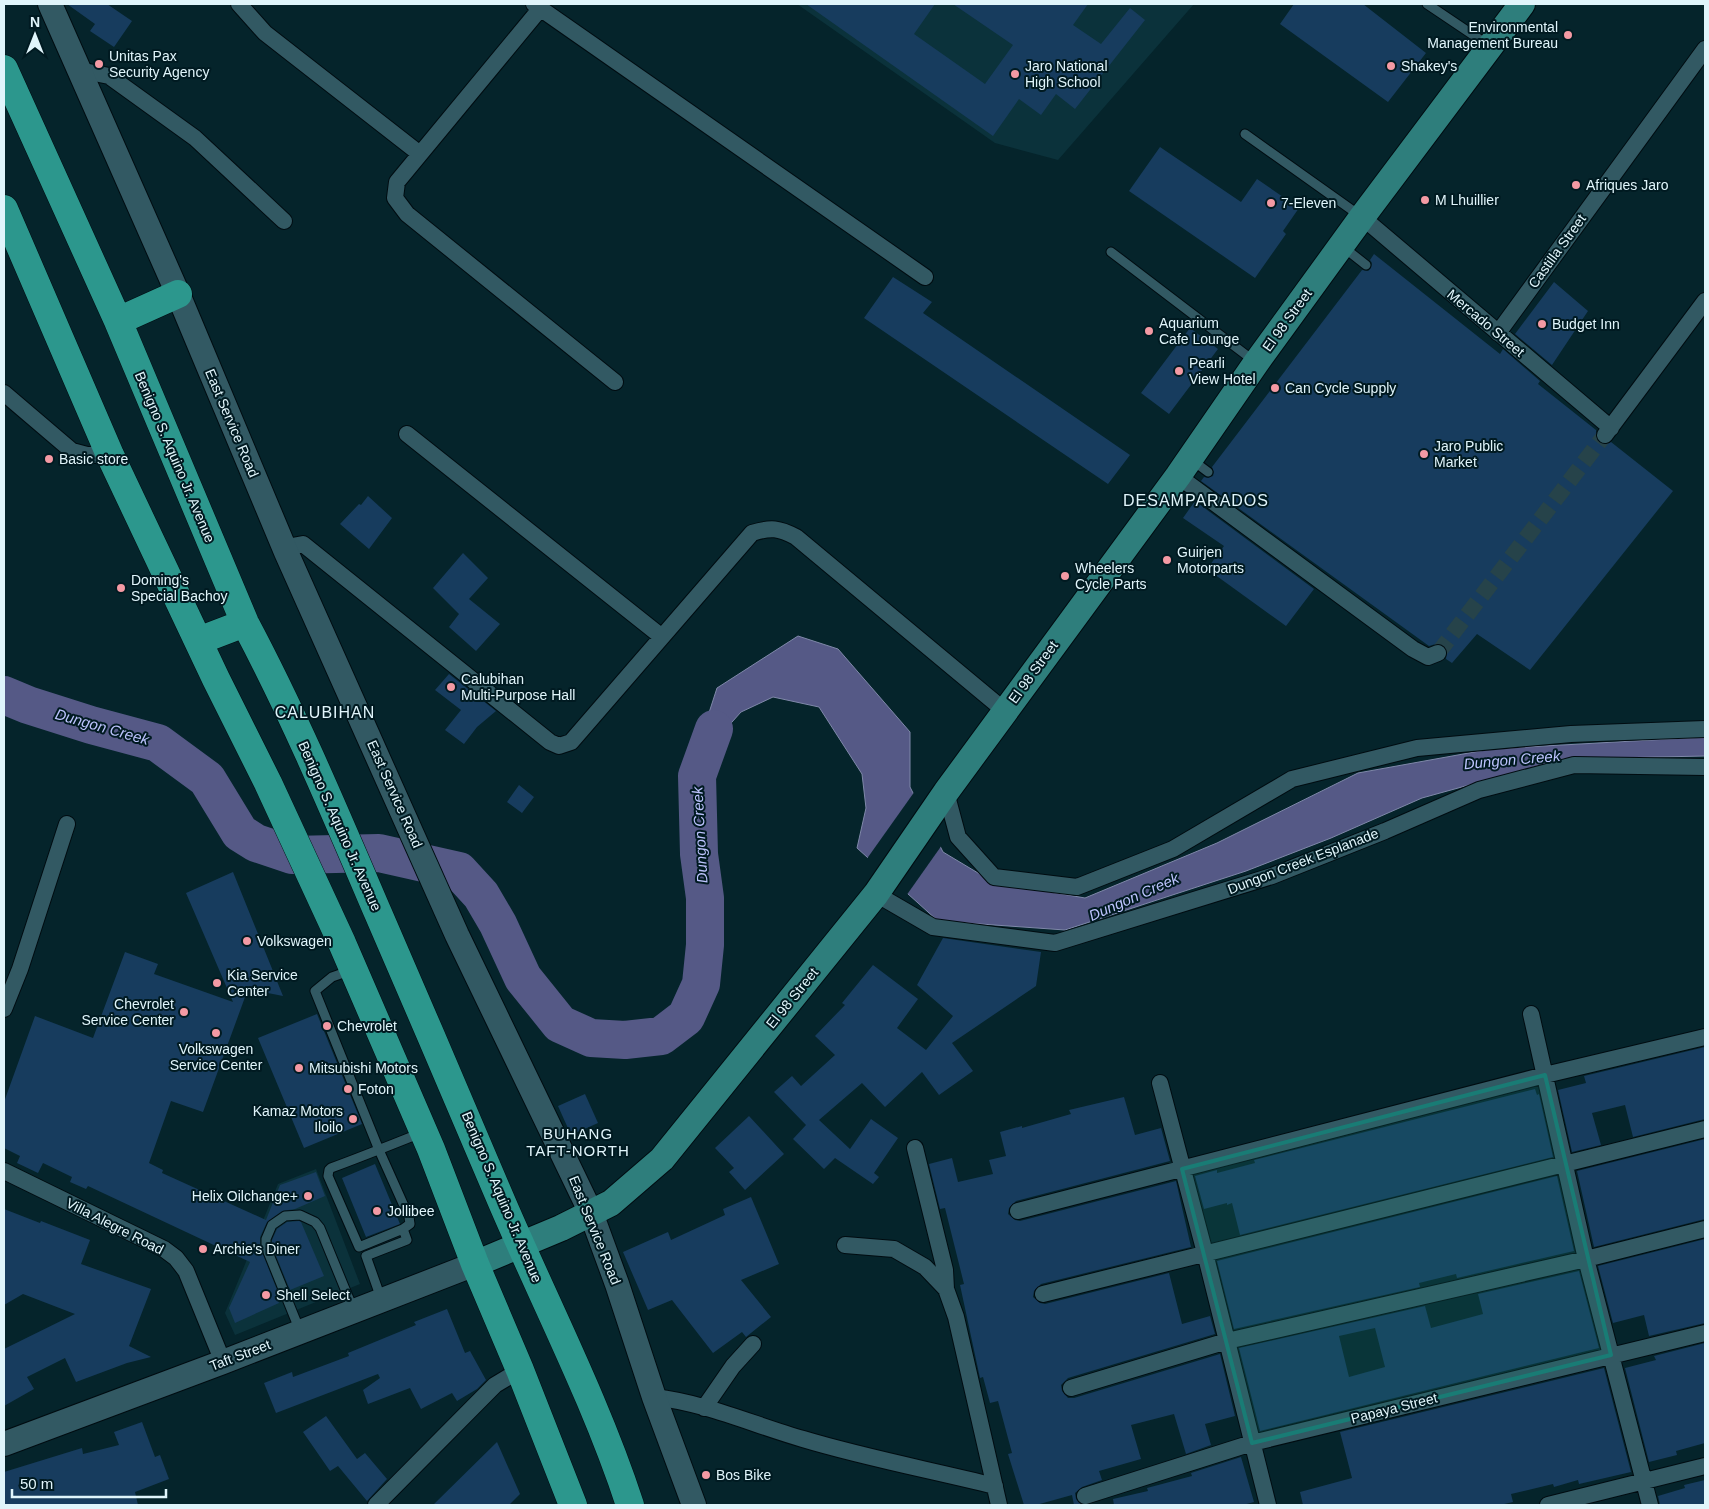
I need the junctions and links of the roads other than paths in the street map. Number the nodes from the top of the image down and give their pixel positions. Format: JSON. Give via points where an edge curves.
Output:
{"nodes":[{"id":1,"x":50,"y":4,"type":"edge"},
{"id":2,"x":239,"y":4,"type":"edge"},
{"id":3,"x":1426,"y":4,"type":"edge"},
{"id":4,"x":1522,"y":4,"type":"edge"},
{"id":5,"x":537,"y":6,"type":"edge"},
{"id":6,"x":1490,"y":47,"type":"junction"},
{"id":7,"x":1705,"y":49,"type":"edge"},
{"id":8,"x":4,"y":69,"type":"edge"},
{"id":9,"x":79,"y":70,"type":"junction"},
{"id":10,"x":1245,"y":134,"type":"dead end"},
{"id":11,"x":420,"y":154,"type":"junction"},
{"id":12,"x":4,"y":210,"type":"edge"},
{"id":13,"x":1362,"y":217,"type":"junction"},
{"id":14,"x":284,"y":221,"type":"dead end"},
{"id":15,"x":1341,"y":245,"type":"junction"},
{"id":16,"x":1111,"y":252,"type":"dead end"},
{"id":17,"x":1366,"y":265,"type":"dead end"},
{"id":18,"x":925,"y":277,"type":"dead end"},
{"id":19,"x":178,"y":294,"type":"junction"},
{"id":20,"x":1705,"y":301,"type":"edge"},
{"id":21,"x":118,"y":321,"type":"junction"},
{"id":22,"x":1498,"y":333,"type":"junction"},
{"id":23,"x":1256,"y":363,"type":"junction"},
{"id":24,"x":614,"y":382,"type":"dead end"},
{"id":25,"x":4,"y":393,"type":"edge"},
{"id":26,"x":407,"y":434,"type":"dead end"},
{"id":27,"x":110,"y":455,"type":"junction"},
{"id":28,"x":1192,"y":469,"type":"junction"},
{"id":29,"x":286,"y":552,"type":"junction"},
{"id":30,"x":245,"y":623,"type":"junction"},
{"id":31,"x":662,"y":637,"type":"junction"},
{"id":32,"x":198,"y":641,"type":"junction"},
{"id":33,"x":1433,"y":655,"type":"dead end"},
{"id":34,"x":1005,"y":711,"type":"junction"},
{"id":35,"x":1705,"y":729,"type":"edge"},
{"id":36,"x":1705,"y":767,"type":"edge"},
{"id":37,"x":946,"y":792,"type":"junction"},
{"id":38,"x":67,"y":824,"type":"dead end"},
{"id":39,"x":876,"y":894,"type":"junction"},
{"id":40,"x":353,"y":969,"type":"junction"},
{"id":41,"x":4,"y":1008,"type":"edge"},
{"id":42,"x":1531,"y":1014,"type":"dead end"},
{"id":43,"x":1705,"y":1037,"type":"edge"},
{"id":44,"x":1545,"y":1074,"type":"junction"},
{"id":45,"x":1160,"y":1083,"type":"dead end"},
{"id":46,"x":1705,"y":1130,"type":"edge"},
{"id":47,"x":424,"y":1132,"type":"junction"},
{"id":48,"x":914,"y":1148,"type":"dead end"},
{"id":49,"x":379,"y":1150,"type":"junction"},
{"id":50,"x":1565,"y":1165,"type":"junction"},
{"id":51,"x":1182,"y":1169,"type":"junction"},
{"id":52,"x":4,"y":1171,"type":"edge"},
{"id":53,"x":1018,"y":1211,"type":"dead end"},
{"id":54,"x":591,"y":1213,"type":"junction"},
{"id":55,"x":403,"y":1229,"type":"junction"},
{"id":56,"x":1705,"y":1229,"type":"edge"},
{"id":57,"x":521,"y":1245,"type":"junction"},
{"id":58,"x":845,"y":1246,"type":"dead end"},
{"id":59,"x":1205,"y":1253,"type":"junction"},
{"id":60,"x":1586,"y":1259,"type":"junction"},
{"id":61,"x":475,"y":1264,"type":"junction"},
{"id":62,"x":946,"y":1289,"type":"junction"},
{"id":63,"x":1044,"y":1294,"type":"dead end"},
{"id":64,"x":382,"y":1301,"type":"junction"},
{"id":65,"x":354,"y":1311,"type":"junction"},
{"id":66,"x":301,"y":1332,"type":"junction"},
{"id":67,"x":1705,"y":1333,"type":"edge"},
{"id":68,"x":1227,"y":1341,"type":"junction"},
{"id":69,"x":752,"y":1344,"type":"dead end"},
{"id":70,"x":1611,"y":1355,"type":"junction"},
{"id":71,"x":223,"y":1362,"type":"junction"},
{"id":72,"x":520,"y":1370,"type":"junction"},
{"id":73,"x":1071,"y":1388,"type":"dead end"},
{"id":74,"x":654,"y":1397,"type":"junction"},
{"id":75,"x":704,"y":1408,"type":"junction"},
{"id":76,"x":1252,"y":1443,"type":"junction"},
{"id":77,"x":4,"y":1444,"type":"edge"},
{"id":78,"x":1705,"y":1466,"type":"edge"},
{"id":79,"x":1644,"y":1481,"type":"junction"},
{"id":80,"x":995,"y":1486,"type":"junction"},
{"id":81,"x":1085,"y":1496,"type":"dead end"},
{"id":82,"x":376,"y":1505,"type":"edge"},
{"id":83,"x":573,"y":1505,"type":"edge"},
{"id":84,"x":630,"y":1505,"type":"edge"},
{"id":85,"x":694,"y":1505,"type":"edge"},
{"id":86,"x":999,"y":1505,"type":"edge"},
{"id":87,"x":1268,"y":1505,"type":"edge"},
{"id":88,"x":1548,"y":1505,"type":"edge"},
{"id":89,"x":1650,"y":1505,"type":"edge"}],
"edges":[{"from":1,"to":9,"type":"street","name":"East Service Road"},
{"from":2,"to":11,"type":"street","via":[[265,33]]},
{"from":3,"to":6,"type":"lane"},
{"from":4,"to":6,"type":"main road","name":"El 98 Street"},
{"from":5,"to":11,"type":"street"},
{"from":5,"to":18,"type":"street"},
{"from":6,"to":13,"type":"main road","name":"El 98 Street"},
{"from":7,"to":22,"type":"street","name":"Castilla Street"},
{"from":8,"to":21,"type":"highway","name":"Benigno S. Aquino Jr. Avenue"},
{"from":9,"to":14,"type":"street","via":[[109,76],[195,138]]},
{"from":9,"to":19,"type":"street","name":"East Service Road"},
{"from":10,"to":13,"type":"lane"},
{"from":11,"to":24,"type":"street","via":[[397,182],[395,198],[407,214]]},
{"from":12,"to":27,"type":"highway"},
{"from":13,"to":15,"type":"main road","name":"El 98 Street"},
{"from":13,"to":22,"type":"street","name":"Mercado Street"},
{"from":15,"to":17,"type":"lane"},
{"from":15,"to":23,"type":"main road","name":"El 98 Street"},
{"from":16,"to":23,"type":"lane"},
{"from":19,"to":21,"type":"highway"},
{"from":19,"to":29,"type":"street","name":"East Service Road"},
{"from":20,"to":22,"type":"street","name":"Mercado Street","via":[[1607,432]]},
{"from":21,"to":30,"type":"highway","name":"Benigno S. Aquino Jr. Avenue"},
{"from":23,"to":28,"type":"main road","name":"El 98 Street"},
{"from":25,"to":27,"type":"street","via":[[72,451]]},
{"from":26,"to":31,"type":"street"},
{"from":27,"to":32,"type":"highway"},
{"from":28,"to":33,"type":"street","via":[[1413,649]]},
{"from":28,"to":34,"type":"main road","name":"El 98 Street"},
{"from":29,"to":31,"type":"street","via":[[292,546],[303,544],[559,746],[571,742]]},
{"from":29,"to":54,"type":"street","name":"East Service Road","via":[[457,935]]},
{"from":30,"to":32,"type":"highway"},
{"from":30,"to":57,"type":"highway","name":"Benigno S. Aquino Jr. Avenue","via":[[322,781]]},
{"from":31,"to":34,"type":"street","via":[[752,533],[766,528],[782,530],[796,537]]},
{"from":32,"to":40,"type":"highway","via":[[268,783]]},
{"from":34,"to":37,"type":"main road","name":"El 98 Street"},
{"from":35,"to":37,"type":"street","via":[[1571,734],[1398,752],[1292,779],[1173,849],[1076,887],[994,877],[958,837]]},
{"from":36,"to":39,"type":"street","name":"Dungon Creek Esplanade","via":[[1574,765],[1479,790],[1272,876],[1055,943],[933,927]]},
{"from":37,"to":39,"type":"main road","name":"El 98 Street"},
{"from":38,"to":41,"type":"street","via":[[20,969]]},
{"from":39,"to":54,"type":"main road","name":"El 98 Street","via":[[662,1159],[612,1203]]},
{"from":40,"to":47,"type":"highway"},
{"from":40,"to":49,"type":"lane","via":[[332,977],[314,991]]},
{"from":42,"to":44,"type":"street"},
{"from":43,"to":44,"type":"street"},
{"from":44,"to":50,"type":"street"},
{"from":44,"to":51,"type":"street"},
{"from":45,"to":51,"type":"street"},
{"from":46,"to":50,"type":"street"},
{"from":47,"to":49,"type":"lane"},
{"from":47,"to":61,"type":"highway"},
{"from":48,"to":62,"type":"street","via":[[945,1270]]},
{"from":49,"to":55,"type":"lane","via":[[409,1217],[410,1224]]},
{"from":49,"to":55,"type":"lane","via":[[331,1168],[328,1176],[359,1247]]},
{"from":50,"to":59,"type":"street"},
{"from":50,"to":60,"type":"street"},
{"from":51,"to":53,"type":"street"},
{"from":51,"to":59,"type":"street"},
{"from":52,"to":71,"type":"street","name":"Villa Alegre Road","via":[[164,1249],[176,1258],[186,1271]]},
{"from":54,"to":57,"type":"main road","name":"El 98 Street"},
{"from":54,"to":74,"type":"street","name":"East Service Road"},
{"from":55,"to":64,"type":"lane","via":[[407,1240],[366,1256]]},
{"from":56,"to":60,"type":"street"},
{"from":57,"to":61,"type":"main road","name":"El 98 Street"},
{"from":57,"to":84,"type":"highway","name":"Benigno S. Aquino Jr. Avenue","via":[[558,1323],[618,1467]]},
{"from":58,"to":62,"type":"street","via":[[894,1249],[925,1267]]},
{"from":59,"to":63,"type":"street"},
{"from":59,"to":68,"type":"street"},
{"from":60,"to":68,"type":"street"},
{"from":60,"to":70,"type":"street"},
{"from":61,"to":64,"type":"street","name":"Taft Street"},
{"from":61,"to":72,"type":"highway"},
{"from":62,"to":80,"type":"street","via":[[956,1317]]},
{"from":64,"to":65,"type":"street","name":"Taft Street"},
{"from":65,"to":66,"type":"street","name":"Taft Street"},
{"from":65,"to":66,"type":"lane","via":[[320,1228],[300,1215],[285,1216],[272,1225],[266,1247]]},
{"from":66,"to":71,"type":"street","name":"Taft Street"},
{"from":67,"to":70,"type":"street","name":"Papaya Street"},
{"from":68,"to":73,"type":"street"},
{"from":68,"to":76,"type":"street"},
{"from":69,"to":75,"type":"street"},
{"from":70,"to":76,"type":"street","name":"Papaya Street"},
{"from":70,"to":79,"type":"street"},
{"from":71,"to":77,"type":"street","name":"Taft Street"},
{"from":72,"to":82,"type":"street","via":[[495,1385]]},
{"from":72,"to":83,"type":"highway"},
{"from":74,"to":75,"type":"street"},
{"from":74,"to":85,"type":"street","name":"East Service Road"},
{"from":75,"to":80,"type":"street","via":[[844,1451]]},
{"from":76,"to":81,"type":"street","name":"Papaya Street"},
{"from":76,"to":87,"type":"street"},
{"from":78,"to":79,"type":"street"},
{"from":79,"to":88,"type":"street"},
{"from":79,"to":89,"type":"street"},
{"from":80,"to":86,"type":"street"}]}
